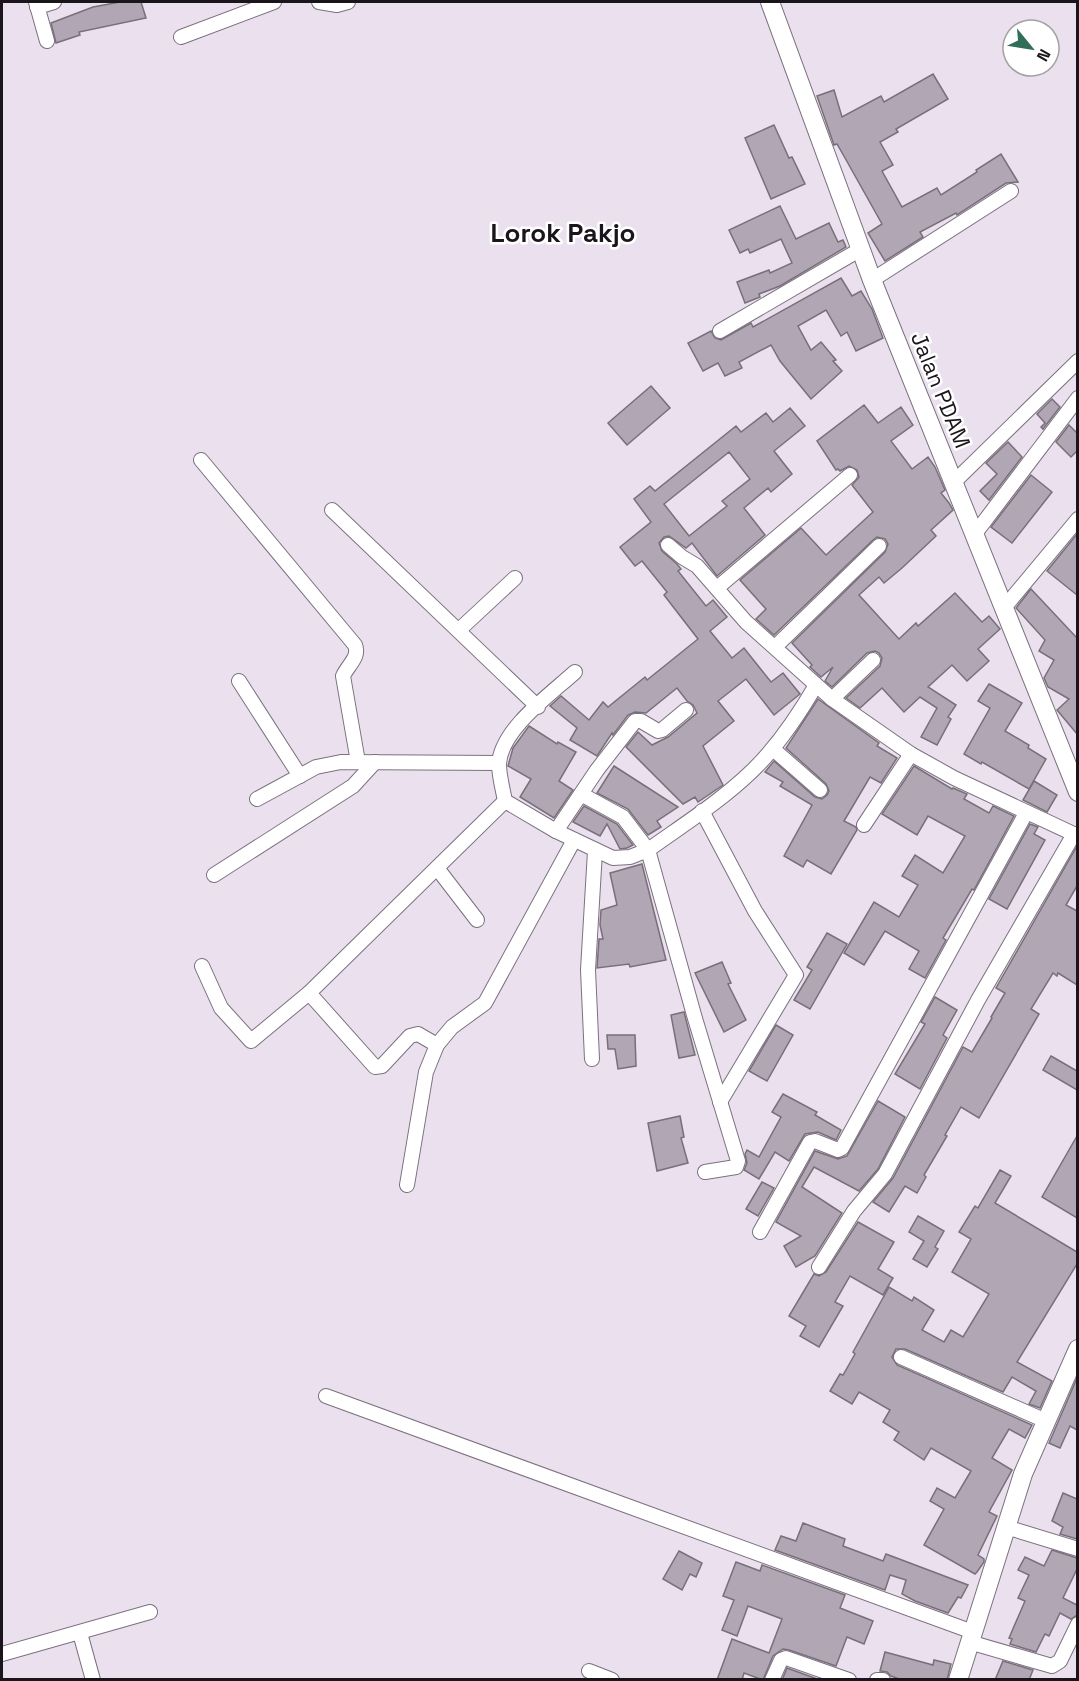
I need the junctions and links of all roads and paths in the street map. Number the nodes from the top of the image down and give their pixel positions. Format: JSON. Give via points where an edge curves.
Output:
{"nodes":[{"id":1,"x":54,"y":2,"type":"edge"},
{"id":2,"x":274,"y":2,"type":"edge"},
{"id":3,"x":320,"y":2,"type":"edge"},
{"id":4,"x":348,"y":2,"type":"edge"},
{"id":5,"x":770,"y":2,"type":"edge"},
{"id":6,"x":36,"y":4,"type":"edge"},
{"id":7,"x":181,"y":37,"type":"dead end"},
{"id":8,"x":47,"y":41,"type":"dead end"},
{"id":9,"x":1011,"y":191,"type":"dead end"},
{"id":10,"x":861,"y":249,"type":"junction"},
{"id":11,"x":872,"y":280,"type":"junction"},
{"id":12,"x":720,"y":331,"type":"dead end"},
{"id":13,"x":1077,"y":360,"type":"edge"},
{"id":14,"x":1077,"y":398,"type":"edge"},
{"id":15,"x":201,"y":460,"type":"dead end"},
{"id":16,"x":850,"y":475,"type":"dead end"},
{"id":17,"x":953,"y":483,"type":"junction"},
{"id":18,"x":332,"y":510,"type":"dead end"},
{"id":19,"x":1077,"y":519,"type":"edge"},
{"id":20,"x":974,"y":535,"type":"junction"},
{"id":21,"x":668,"y":545,"type":"dead end"},
{"id":22,"x":879,"y":546,"type":"dead end"},
{"id":23,"x":515,"y":578,"type":"dead end"},
{"id":24,"x":717,"y":588,"type":"junction"},
{"id":25,"x":1004,"y":609,"type":"junction"},
{"id":26,"x":459,"y":630,"type":"junction"},
{"id":27,"x":775,"y":647,"type":"junction"},
{"id":28,"x":873,"y":660,"type":"dead end"},
{"id":29,"x":575,"y":672,"type":"dead end"},
{"id":30,"x":239,"y":681,"type":"dead end"},
{"id":31,"x":816,"y":685,"type":"junction"},
{"id":32,"x":832,"y":699,"type":"junction"},
{"id":33,"x":538,"y":707,"type":"junction"},
{"id":34,"x":686,"y":710,"type":"dead end"},
{"id":35,"x":773,"y":749,"type":"junction"},
{"id":36,"x":910,"y":754,"type":"junction"},
{"id":37,"x":358,"y":762,"type":"junction"},
{"id":38,"x":375,"y":762,"type":"junction"},
{"id":39,"x":499,"y":763,"type":"junction"},
{"id":40,"x":300,"y":776,"type":"junction"},
{"id":41,"x":820,"y":790,"type":"dead end"},
{"id":42,"x":1077,"y":792,"type":"edge"},
{"id":43,"x":581,"y":794,"type":"junction"},
{"id":44,"x":256,"y":799,"type":"dead end"},
{"id":45,"x":505,"y":801,"type":"junction"},
{"id":46,"x":702,"y":811,"type":"junction"},
{"id":47,"x":1026,"y":813,"type":"junction"},
{"id":48,"x":864,"y":825,"type":"dead end"},
{"id":49,"x":556,"y":831,"type":"junction"},
{"id":50,"x":1076,"y":835,"type":"edge"},
{"id":51,"x":574,"y":840,"type":"junction"},
{"id":52,"x":648,"y":850,"type":"junction"},
{"id":53,"x":595,"y":851,"type":"junction"},
{"id":54,"x":436,"y":868,"type":"junction"},
{"id":55,"x":214,"y":875,"type":"dead end"},
{"id":56,"x":477,"y":920,"type":"dead end"},
{"id":57,"x":202,"y":966,"type":"dead end"},
{"id":58,"x":309,"y":993,"type":"junction"},
{"id":59,"x":437,"y":1045,"type":"junction"},
{"id":60,"x":592,"y":1059,"type":"dead end"},
{"id":61,"x":720,"y":1102,"type":"junction"},
{"id":62,"x":705,"y":1172,"type":"dead end"},
{"id":63,"x":407,"y":1185,"type":"dead end"},
{"id":64,"x":760,"y":1232,"type":"dead end"},
{"id":65,"x":819,"y":1267,"type":"dead end"},
{"id":66,"x":1077,"y":1348,"type":"edge"},
{"id":67,"x":901,"y":1357,"type":"dead end"},
{"id":68,"x":326,"y":1396,"type":"dead end"},
{"id":69,"x":1045,"y":1424,"type":"junction"},
{"id":70,"x":1006,"y":1527,"type":"junction"},
{"id":71,"x":1077,"y":1549,"type":"edge"},
{"id":72,"x":150,"y":1612,"type":"dead end"},
{"id":73,"x":1077,"y":1624,"type":"edge"},
{"id":74,"x":80,"y":1633,"type":"junction"},
{"id":75,"x":971,"y":1637,"type":"junction"},
{"id":76,"x":2,"y":1654,"type":"edge"},
{"id":77,"x":589,"y":1671,"type":"dead end"},
{"id":78,"x":93,"y":1680,"type":"edge"},
{"id":79,"x":612,"y":1680,"type":"edge"},
{"id":80,"x":772,"y":1680,"type":"edge"},
{"id":81,"x":849,"y":1680,"type":"edge"},
{"id":82,"x":877,"y":1680,"type":"edge"},
{"id":83,"x":883,"y":1680,"type":"edge"},
{"id":84,"x":958,"y":1680,"type":"edge"}],
"edges":[{"from":1,"to":6,"type":"street"},
{"from":2,"to":7,"type":"street"},
{"from":3,"to":4,"type":"street"},
{"from":5,"to":10,"type":"street","name":"Jalan PDAM"},
{"from":6,"to":8,"type":"street"},
{"from":9,"to":11,"type":"street"},
{"from":10,"to":11,"type":"street","name":"Jalan PDAM"},
{"from":10,"to":12,"type":"street"},
{"from":11,"to":17,"type":"street","name":"Jalan PDAM"},
{"from":13,"to":17,"type":"street"},
{"from":14,"to":20,"type":"street"},
{"from":15,"to":37,"type":"street","via":[[355,645],[355,658],[343,676]]},
{"from":16,"to":24,"type":"street"},
{"from":17,"to":20,"type":"street","name":"Jalan PDAM"},
{"from":18,"to":26,"type":"street"},
{"from":19,"to":25,"type":"street"},
{"from":20,"to":25,"type":"street","name":"Jalan PDAM"},
{"from":21,"to":24,"type":"street","via":[[697,566]]},
{"from":22,"to":27,"type":"street"},
{"from":23,"to":26,"type":"street"},
{"from":24,"to":27,"type":"street","via":[[746,622]]},
{"from":25,"to":42,"type":"street","name":"Jalan PDAM"},
{"from":26,"to":33,"type":"street"},
{"from":27,"to":31,"type":"street"},
{"from":28,"to":32,"type":"street"},
{"from":29,"to":33,"type":"street"},
{"from":30,"to":40,"type":"street"},
{"from":31,"to":32,"type":"street"},
{"from":31,"to":35,"type":"street"},
{"from":32,"to":36,"type":"street"},
{"from":33,"to":39,"type":"street","via":[[515,727]]},
{"from":34,"to":43,"type":"street","via":[[658,731],[641,721],[634,722]]},
{"from":35,"to":41,"type":"street"},
{"from":35,"to":46,"type":"street"},
{"from":36,"to":47,"type":"street"},
{"from":36,"to":48,"type":"street"},
{"from":37,"to":38,"type":"street"},
{"from":37,"to":40,"type":"street","via":[[316,767]]},
{"from":38,"to":39,"type":"street"},
{"from":38,"to":55,"type":"street","via":[[353,786]]},
{"from":39,"to":45,"type":"street"},
{"from":40,"to":44,"type":"street"},
{"from":43,"to":49,"type":"street"},
{"from":43,"to":52,"type":"street","via":[[623,817]]},
{"from":45,"to":49,"type":"street"},
{"from":45,"to":54,"type":"street"},
{"from":46,"to":52,"type":"street"},
{"from":46,"to":61,"type":"street","via":[[755,911],[796,975]]},
{"from":47,"to":50,"type":"street"},
{"from":47,"to":64,"type":"street","via":[[842,1148],[810,1142]]},
{"from":49,"to":51,"type":"street"},
{"from":50,"to":65,"type":"street","via":[[978,1000],[885,1174],[854,1210]]},
{"from":51,"to":53,"type":"street"},
{"from":51,"to":59,"type":"street","via":[[486,1003],[452,1027]]},
{"from":52,"to":53,"type":"street","via":[[613,858]]},
{"from":52,"to":61,"type":"street"},
{"from":53,"to":60,"type":"street","via":[[588,970]]},
{"from":54,"to":56,"type":"street"},
{"from":54,"to":58,"type":"street"},
{"from":57,"to":58,"type":"street","via":[[221,1008],[251,1041]]},
{"from":58,"to":59,"type":"street","via":[[375,1067],[382,1066],[410,1036],[418,1034]]},
{"from":59,"to":63,"type":"street","via":[[426,1072]]},
{"from":61,"to":62,"type":"street","via":[[738,1164]]},
{"from":66,"to":69,"type":"street"},
{"from":67,"to":69,"type":"street"},
{"from":68,"to":75,"type":"street"},
{"from":69,"to":70,"type":"street"},
{"from":70,"to":71,"type":"street"},
{"from":70,"to":75,"type":"street"},
{"from":72,"to":74,"type":"street"},
{"from":73,"to":75,"type":"street","via":[[1060,1661],[1052,1666]]},
{"from":74,"to":76,"type":"street"},
{"from":74,"to":78,"type":"street"},
{"from":75,"to":84,"type":"street"},
{"from":77,"to":79,"type":"street"},
{"from":80,"to":81,"type":"street","via":[[781,1660],[786,1658]]},
{"from":82,"to":83,"type":"street"}]}
